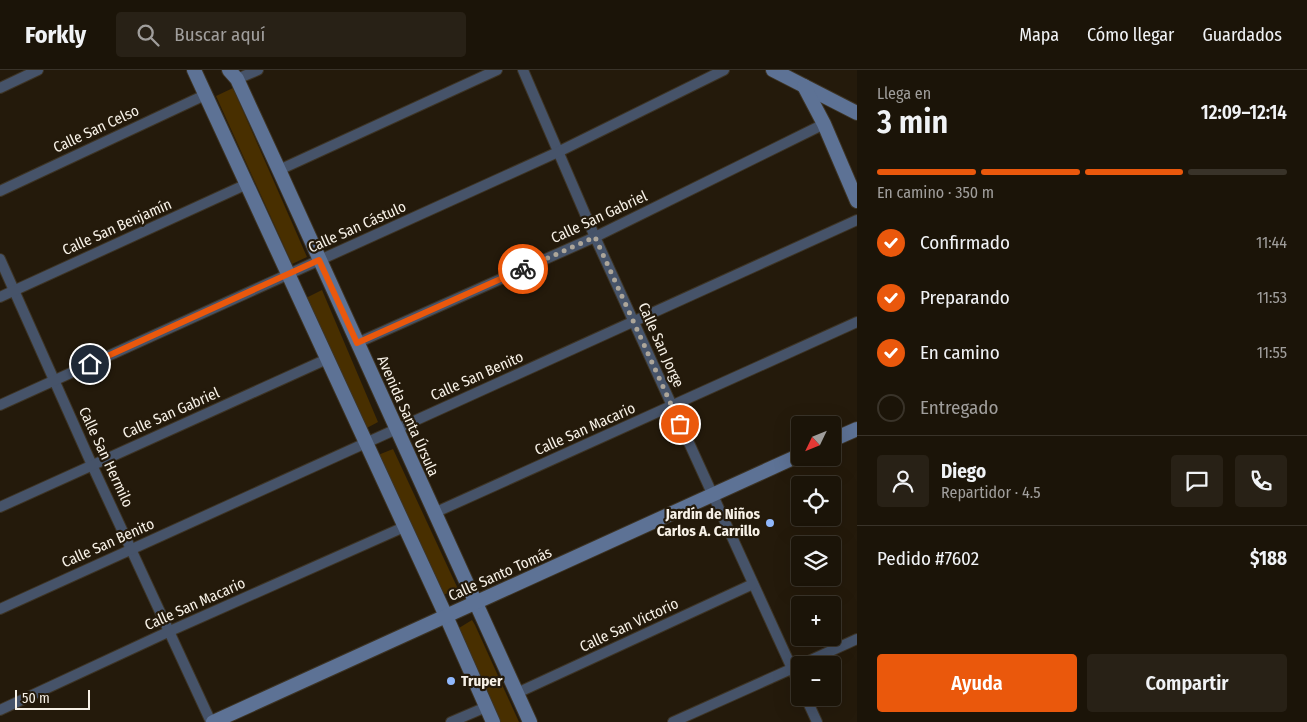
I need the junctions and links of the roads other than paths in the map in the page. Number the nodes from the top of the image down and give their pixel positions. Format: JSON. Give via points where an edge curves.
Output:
{"nodes":[{"id":1,"x":38,"y":70,"type":"edge"},
{"id":2,"x":194,"y":70,"type":"edge"},
{"id":3,"x":258,"y":70,"type":"edge"},
{"id":4,"x":497,"y":70,"type":"edge"},
{"id":5,"x":523,"y":70,"type":"edge"},
{"id":6,"x":724,"y":70,"type":"edge"},
{"id":7,"x":773,"y":70,"type":"edge"},
{"id":8,"x":233,"y":75,"type":"edge"},
{"id":9,"x":804,"y":86,"type":"junction"},
{"id":10,"x":0,"y":88,"type":"edge"},
{"id":11,"x":205,"y":95,"type":"junction"},
{"id":12,"x":857,"y":113,"type":"edge"},
{"id":13,"x":824,"y":124,"type":"junction"},
{"id":14,"x":558,"y":152,"type":"junction"},
{"id":15,"x":279,"y":170,"type":"junction"},
{"id":16,"x":247,"y":184,"type":"junction"},
{"id":17,"x":0,"y":191,"type":"edge"},
{"id":18,"x":857,"y":200,"type":"edge"},
{"id":19,"x":857,"y":220,"type":"edge"},
{"id":20,"x":595,"y":237,"type":"junction"},
{"id":21,"x":0,"y":259,"type":"edge"},
{"id":22,"x":319,"y":260,"type":"junction"},
{"id":23,"x":288,"y":274,"type":"junction"},
{"id":24,"x":14,"y":290,"type":"junction"},
{"id":25,"x":0,"y":297,"type":"edge"},
{"id":26,"x":634,"y":322,"type":"junction"},
{"id":27,"x":857,"y":322,"type":"edge"},
{"id":28,"x":357,"y":343,"type":"junction"},
{"id":29,"x":327,"y":359,"type":"junction"},
{"id":30,"x":54,"y":381,"type":"junction"},
{"id":31,"x":0,"y":405,"type":"edge"},
{"id":32,"x":672,"y":406,"type":"junction"},
{"id":33,"x":396,"y":428,"type":"junction"},
{"id":34,"x":857,"y":429,"type":"edge"},
{"id":35,"x":841,"y":436,"type":"edge"},
{"id":36,"x":366,"y":442,"type":"junction"},
{"id":37,"x":791,"y":459,"type":"edge"},
{"id":38,"x":92,"y":465,"type":"junction"},
{"id":39,"x":713,"y":495,"type":"junction"},
{"id":40,"x":0,"y":506,"type":"edge"},
{"id":41,"x":434,"y":513,"type":"junction"},
{"id":42,"x":404,"y":527,"type":"junction"},
{"id":43,"x":132,"y":549,"type":"junction"},
{"id":44,"x":753,"y":584,"type":"junction"},
{"id":45,"x":475,"y":603,"type":"junction"},
{"id":46,"x":0,"y":609,"type":"edge"},
{"id":47,"x":446,"y":616,"type":"junction"},
{"id":48,"x":170,"y":631,"type":"junction"},
{"id":49,"x":857,"y":639,"type":"edge"},
{"id":50,"x":792,"y":656,"type":"edge"},
{"id":51,"x":819,"y":656,"type":"edge"},
{"id":52,"x":791,"y":669,"type":"edge"},
{"id":53,"x":516,"y":693,"type":"junction"},
{"id":54,"x":486,"y":706,"type":"junction"},
{"id":55,"x":810,"y":706,"type":"edge"},
{"id":56,"x":0,"y":710,"type":"edge"},
{"id":57,"x":212,"y":722,"type":"edge"},
{"id":58,"x":451,"y":722,"type":"edge"},
{"id":59,"x":493,"y":722,"type":"edge"},
{"id":60,"x":530,"y":722,"type":"edge"},
{"id":61,"x":674,"y":722,"type":"edge"},
{"id":62,"x":818,"y":722,"type":"edge"}],
"edges":[{"from":1,"to":10,"type":"street"},
{"from":2,"to":11,"type":"street"},
{"from":3,"to":8,"type":"street"},
{"from":4,"to":15,"type":"street"},
{"from":5,"to":14,"type":"street","name":"Calle San Jorge"},
{"from":6,"to":14,"type":"street","name":"Calle San Cástulo"},
{"from":7,"to":9,"type":"street"},
{"from":8,"to":15,"type":"street","name":"Avenida Santa Úrsula"},
{"from":9,"to":12,"type":"street"},
{"from":9,"to":13,"type":"street"},
{"from":11,"to":16,"type":"street"},
{"from":11,"to":17,"type":"street","name":"Calle San Celso"},
{"from":13,"to":18,"type":"street"},
{"from":13,"to":20,"type":"street","name":"Calle San Gabriel"},
{"from":14,"to":20,"type":"street","name":"Calle San Jorge"},
{"from":14,"to":22,"type":"street","name":"Calle San Cástulo"},
{"from":15,"to":22,"type":"street","name":"Avenida Santa Úrsula"},
{"from":16,"to":23,"type":"street"},
{"from":16,"to":24,"type":"street","name":"Calle San Benjamín"},
{"from":19,"to":26,"type":"street","name":"Calle San Benito"},
{"from":20,"to":26,"type":"street","name":"Calle San Jorge"},
{"from":20,"to":28,"type":"street","name":"Calle San Gabriel"},
{"from":21,"to":24,"type":"street","name":"Calle San Hermilo"},
{"from":22,"to":23,"type":"street","name":"Calle San Cástulo"},
{"from":22,"to":28,"type":"street","name":"Avenida Santa Úrsula"},
{"from":23,"to":29,"type":"street"},
{"from":23,"to":30,"type":"street","name":"Calle San Cástulo"},
{"from":24,"to":25,"type":"street","name":"Calle San Benjamín"},
{"from":24,"to":30,"type":"street","name":"Calle San Hermilo"},
{"from":26,"to":32,"type":"street","name":"Calle San Jorge"},
{"from":26,"to":33,"type":"street","name":"Calle San Benito"},
{"from":27,"to":32,"type":"street","name":"Calle San Macario"},
{"from":28,"to":33,"type":"street","name":"Avenida Santa Úrsula"},
{"from":29,"to":36,"type":"street"},
{"from":29,"to":38,"type":"street","name":"Calle San Gabriel"},
{"from":30,"to":31,"type":"street","name":"Calle San Cástulo"},
{"from":30,"to":38,"type":"street","name":"Calle San Hermilo"},
{"from":32,"to":39,"type":"street","name":"Calle San Jorge"},
{"from":32,"to":41,"type":"street","name":"Calle San Macario"},
{"from":33,"to":36,"type":"street","name":"Calle San Benito"},
{"from":33,"to":41,"type":"street","name":"Avenida Santa Úrsula"},
{"from":34,"to":35,"type":"street"},
{"from":36,"to":42,"type":"street"},
{"from":36,"to":43,"type":"street","name":"Calle San Benito"},
{"from":37,"to":39,"type":"street","name":"Calle Santo Tomás"},
{"from":38,"to":40,"type":"street","name":"Calle San Gabriel"},
{"from":38,"to":43,"type":"street","name":"Calle San Hermilo"},
{"from":39,"to":44,"type":"street","name":"Calle San Jorge"},
{"from":39,"to":45,"type":"street","name":"Calle Santo Tomás"},
{"from":41,"to":45,"type":"street","name":"Avenida Santa Úrsula"},
{"from":42,"to":47,"type":"street"},
{"from":42,"to":48,"type":"street","name":"Calle San Macario"},
{"from":43,"to":46,"type":"street","name":"Calle San Benito"},
{"from":43,"to":48,"type":"street","name":"Calle San Hermilo"},
{"from":44,"to":50,"type":"street","name":"Calle San Jorge"},
{"from":44,"to":53,"type":"street","name":"Calle San Victorio"},
{"from":45,"to":47,"type":"street","name":"Calle Santo Tomás"},
{"from":45,"to":53,"type":"street","name":"Avenida Santa Úrsula"},
{"from":47,"to":54,"type":"street"},
{"from":47,"to":57,"type":"street","name":"Calle Santo Tomás"},
{"from":48,"to":56,"type":"street","name":"Calle San Macario"},
{"from":48,"to":57,"type":"street","name":"Calle San Hermilo"},
{"from":49,"to":51,"type":"street"},
{"from":52,"to":61,"type":"street"},
{"from":53,"to":60,"type":"street","name":"Avenida Santa Úrsula"},
{"from":54,"to":58,"type":"street"},
{"from":54,"to":59,"type":"street"},
{"from":55,"to":62,"type":"street"}]}
